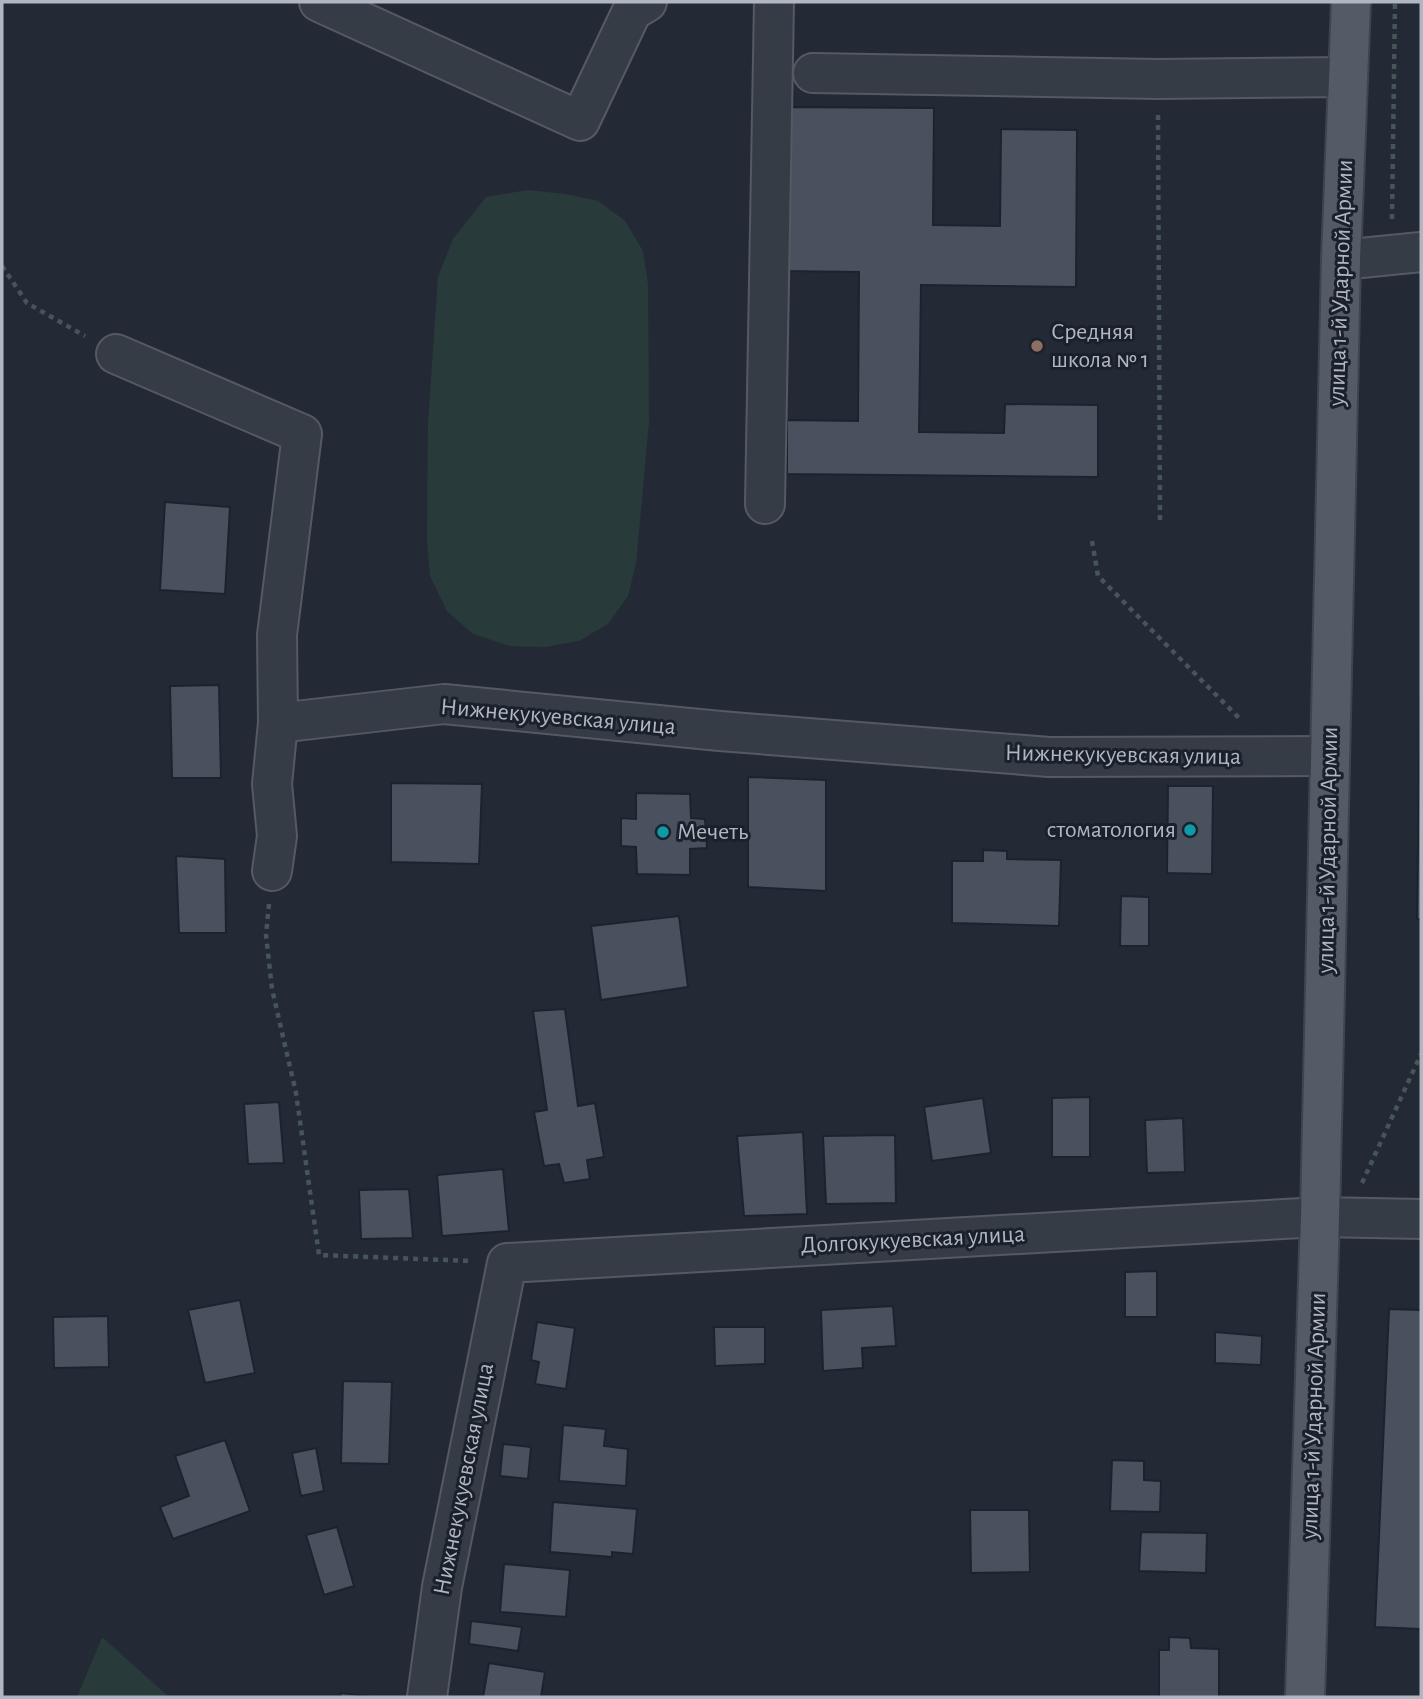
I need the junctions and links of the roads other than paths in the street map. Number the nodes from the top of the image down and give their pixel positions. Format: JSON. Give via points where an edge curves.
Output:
{"nodes":[{"id":1,"x":319,"y":2,"type":"edge"},
{"id":2,"x":647,"y":2,"type":"edge"},
{"id":3,"x":774,"y":2,"type":"edge"},
{"id":4,"x":1351,"y":2,"type":"edge"},
{"id":5,"x":813,"y":73,"type":"dead end"},
{"id":6,"x":1348,"y":77,"type":"junction"},
{"id":7,"x":1408,"y":253,"type":"edge"},
{"id":8,"x":1341,"y":260,"type":"junction"},
{"id":9,"x":116,"y":354,"type":"road end"},
{"id":10,"x":765,"y":504,"type":"dead end"},
{"id":11,"x":278,"y":723,"type":"junction"},
{"id":12,"x":1330,"y":756,"type":"junction"},
{"id":13,"x":272,"y":871,"type":"road end"},
{"id":14,"x":1334,"y":1217,"type":"junction"},
{"id":15,"x":1421,"y":1219,"type":"edge"},
{"id":16,"x":506,"y":1262,"type":"joint"},
{"id":17,"x":428,"y":1697,"type":"edge"},
{"id":18,"x":1305,"y":1697,"type":"edge"}],
"edges":[{"from":1,"to":2,"type":"street","via":[[580,121],[632,11]]},
{"from":3,"to":10,"type":"street"},
{"from":4,"to":6,"type":"main road","name":"улица 1-й Ударной Армии"},
{"from":5,"to":6,"type":"street"},
{"from":6,"to":8,"type":"main road","name":"улица 1-й Ударной Армии"},
{"from":7,"to":8,"type":"street"},
{"from":8,"to":12,"type":"main road","name":"улица 1-й Ударной Армии"},
{"from":9,"to":11,"type":"street","via":[[302,434],[277,635]]},
{"from":11,"to":12,"type":"street","name":"Нижнекукуевская улица","via":[[444,705],[1049,757]]},
{"from":11,"to":13,"type":"street","via":[[272,784],[277,836]]},
{"from":12,"to":14,"type":"main road","name":"улица 1-й Ударной Армии"},
{"from":14,"to":15,"type":"street","name":"Долгокукуевская улица"},
{"from":14,"to":16,"type":"street","name":"Долгокукуевская улица"},
{"from":14,"to":18,"type":"main road","name":"улица 1-й Ударной Армии"},
{"from":16,"to":17,"type":"street","name":"Нижнекукуевская улица","via":[[442,1587]]}]}
